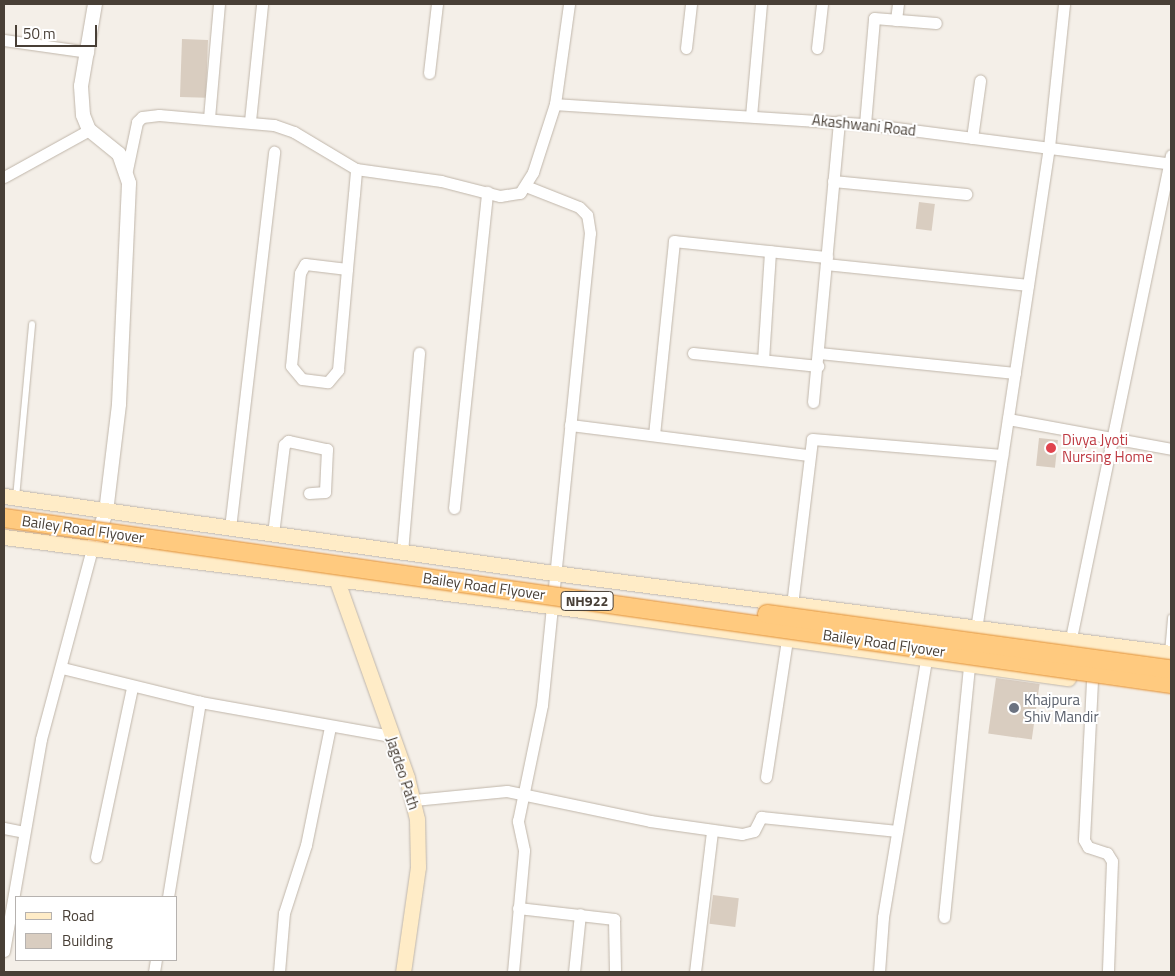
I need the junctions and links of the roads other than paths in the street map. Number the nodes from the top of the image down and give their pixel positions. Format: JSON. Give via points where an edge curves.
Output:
{"nodes":[{"id":1,"x":95,"y":4,"type":"edge"},
{"id":2,"x":219,"y":4,"type":"edge"},
{"id":3,"x":262,"y":4,"type":"edge"},
{"id":4,"x":437,"y":4,"type":"edge"},
{"id":5,"x":569,"y":4,"type":"edge"},
{"id":6,"x":691,"y":4,"type":"edge"},
{"id":7,"x":761,"y":4,"type":"edge"},
{"id":8,"x":822,"y":4,"type":"edge"},
{"id":9,"x":898,"y":4,"type":"edge"},
{"id":10,"x":1064,"y":4,"type":"edge"},
{"id":11,"x":896,"y":20,"type":"junction"},
{"id":12,"x":936,"y":23,"type":"dead end"},
{"id":13,"x":4,"y":40,"type":"edge"},
{"id":14,"x":686,"y":48,"type":"dead end"},
{"id":15,"x":818,"y":48,"type":"dead end"},
{"id":16,"x":88,"y":52,"type":"junction"},
{"id":17,"x":428,"y":73,"type":"dead end"},
{"id":18,"x":980,"y":81,"type":"dead end"},
{"id":19,"x":556,"y":104,"type":"junction"},
{"id":20,"x":751,"y":116,"type":"junction"},
{"id":21,"x":209,"y":118,"type":"junction"},
{"id":22,"x":250,"y":121,"type":"junction"},
{"id":23,"x":839,"y":121,"type":"junction"},
{"id":24,"x":865,"y":124,"type":"junction"},
{"id":25,"x":89,"y":130,"type":"junction"},
{"id":26,"x":972,"y":138,"type":"junction"},
{"id":27,"x":1049,"y":147,"type":"junction"},
{"id":28,"x":274,"y":152,"type":"dead end"},
{"id":29,"x":1171,"y":161,"type":"edge"},
{"id":30,"x":356,"y":169,"type":"junction"},
{"id":31,"x":127,"y":170,"type":"junction"},
{"id":32,"x":4,"y":177,"type":"edge"},
{"id":33,"x":833,"y":181,"type":"junction"},
{"id":34,"x":526,"y":186,"type":"junction"},
{"id":35,"x":487,"y":192,"type":"junction"},
{"id":36,"x":966,"y":194,"type":"dead end"},
{"id":37,"x":770,"y":251,"type":"junction"},
{"id":38,"x":827,"y":260,"type":"junction"},
{"id":39,"x":347,"y":269,"type":"junction"},
{"id":40,"x":1028,"y":285,"type":"junction"},
{"id":41,"x":32,"y":326,"type":"dead end"},
{"id":42,"x":419,"y":353,"type":"dead end"},
{"id":43,"x":693,"y":353,"type":"dead end"},
{"id":44,"x":819,"y":353,"type":"junction"},
{"id":45,"x":763,"y":360,"type":"junction"},
{"id":46,"x":818,"y":366,"type":"junction"},
{"id":47,"x":1015,"y":373,"type":"junction"},
{"id":48,"x":813,"y":402,"type":"dead end"},
{"id":49,"x":1008,"y":419,"type":"junction"},
{"id":50,"x":570,"y":425,"type":"junction"},
{"id":51,"x":654,"y":435,"type":"junction"},
{"id":52,"x":1111,"y":437,"type":"junction"},
{"id":53,"x":1171,"y":449,"type":"edge"},
{"id":54,"x":809,"y":454,"type":"junction"},
{"id":55,"x":1002,"y":455,"type":"junction"},
{"id":56,"x":309,"y":493,"type":"dead end"},
{"id":57,"x":8,"y":500,"type":"edge"},
{"id":58,"x":454,"y":508,"type":"dead end"},
{"id":59,"x":106,"y":512,"type":"junction"},
{"id":60,"x":4,"y":518,"type":"edge"},
{"id":61,"x":230,"y":528,"type":"junction"},
{"id":62,"x":272,"y":534,"type":"junction"},
{"id":63,"x":4,"y":536,"type":"edge"},
{"id":64,"x":290,"y":537,"type":"junction"},
{"id":65,"x":367,"y":548,"type":"junction"},
{"id":66,"x":92,"y":549,"type":"junction"},
{"id":67,"x":402,"y":552,"type":"junction"},
{"id":68,"x":554,"y":573,"type":"junction"},
{"id":69,"x":284,"y":574,"type":"junction"},
{"id":70,"x":337,"y":582,"type":"junction"},
{"id":71,"x":363,"y":584,"type":"junction"},
{"id":72,"x":792,"y":605,"type":"junction"},
{"id":73,"x":550,"y":606,"type":"junction"},
{"id":74,"x":1171,"y":618,"type":"edge"},
{"id":75,"x":977,"y":626,"type":"junction"},
{"id":76,"x":1071,"y":638,"type":"junction"},
{"id":77,"x":787,"y":640,"type":"junction"},
{"id":78,"x":1170,"y":658,"type":"edge"},
{"id":79,"x":926,"y":659,"type":"junction"},
{"id":80,"x":968,"y":665,"type":"junction"},
{"id":81,"x":62,"y":668,"type":"junction"},
{"id":82,"x":1092,"y":681,"type":"junction"},
{"id":83,"x":132,"y":687,"type":"junction"},
{"id":84,"x":1169,"y":689,"type":"edge"},
{"id":85,"x":200,"y":702,"type":"junction"},
{"id":86,"x":330,"y":727,"type":"junction"},
{"id":87,"x":391,"y":736,"type":"junction"},
{"id":88,"x":766,"y":777,"type":"dead end"},
{"id":89,"x":521,"y":792,"type":"junction"},
{"id":90,"x":414,"y":800,"type":"junction"},
{"id":91,"x":4,"y":828,"type":"edge"},
{"id":92,"x":712,"y":831,"type":"junction"},
{"id":93,"x":898,"y":831,"type":"junction"},
{"id":94,"x":24,"y":832,"type":"junction"},
{"id":95,"x":96,"y":858,"type":"dead end"},
{"id":96,"x":168,"y":896,"type":"edge"},
{"id":97,"x":518,"y":908,"type":"junction"},
{"id":98,"x":580,"y":914,"type":"junction"},
{"id":99,"x":944,"y":917,"type":"dead end"},
{"id":100,"x":4,"y":951,"type":"edge"},
{"id":101,"x":280,"y":972,"type":"edge"},
{"id":102,"x":403,"y":972,"type":"edge"},
{"id":103,"x":513,"y":972,"type":"edge"},
{"id":104,"x":574,"y":972,"type":"edge"},
{"id":105,"x":615,"y":972,"type":"edge"},
{"id":106,"x":695,"y":972,"type":"edge"},
{"id":107,"x":879,"y":972,"type":"edge"},
{"id":108,"x":1108,"y":972,"type":"edge"}],
"edges":[{"from":1,"to":16,"type":"street"},
{"from":2,"to":21,"type":"street"},
{"from":3,"to":22,"type":"street"},
{"from":4,"to":17,"type":"street"},
{"from":5,"to":19,"type":"street"},
{"from":6,"to":14,"type":"street"},
{"from":7,"to":20,"type":"street"},
{"from":8,"to":15,"type":"street"},
{"from":9,"to":11,"type":"street"},
{"from":10,"to":27,"type":"street"},
{"from":11,"to":12,"type":"street"},
{"from":11,"to":24,"type":"street","via":[[874,18]]},
{"from":13,"to":16,"type":"street"},
{"from":16,"to":25,"type":"street","via":[[81,86]]},
{"from":18,"to":26,"type":"street"},
{"from":19,"to":20,"type":"street","name":"Akashwani Road"},
{"from":19,"to":34,"type":"street"},
{"from":20,"to":23,"type":"street","name":"Akashwani Road"},
{"from":21,"to":22,"type":"street"},
{"from":21,"to":31,"type":"street","via":[[142,117],[135,128]]},
{"from":22,"to":30,"type":"street","via":[[294,132]]},
{"from":23,"to":24,"type":"street","name":"Akashwani Road"},
{"from":23,"to":33,"type":"street"},
{"from":24,"to":26,"type":"street","name":"Akashwani Road"},
{"from":25,"to":31,"type":"street","via":[[119,154]]},
{"from":25,"to":32,"type":"street"},
{"from":26,"to":27,"type":"street","name":"Akashwani Road"},
{"from":27,"to":29,"type":"street","name":"Akashwani Road"},
{"from":27,"to":40,"type":"street"},
{"from":28,"to":61,"type":"street"},
{"from":29,"to":52,"type":"street"},
{"from":30,"to":35,"type":"street","via":[[441,181]]},
{"from":30,"to":39,"type":"street"},
{"from":31,"to":59,"type":"street","via":[[119,404]]},
{"from":33,"to":36,"type":"street"},
{"from":33,"to":38,"type":"street"},
{"from":34,"to":35,"type":"street","via":[[514,195]]},
{"from":34,"to":50,"type":"street","via":[[579,207],[587,215],[590,233]]},
{"from":35,"to":58,"type":"street"},
{"from":37,"to":38,"type":"street"},
{"from":37,"to":45,"type":"street"},
{"from":37,"to":51,"type":"street","via":[[674,241]]},
{"from":38,"to":40,"type":"street"},
{"from":38,"to":44,"type":"street"},
{"from":39,"to":39,"type":"street","via":[[338,370],[328,382],[302,379],[291,366],[300,273],[305,264]]},
{"from":40,"to":47,"type":"street"},
{"from":41,"to":57,"type":"lane"},
{"from":42,"to":67,"type":"street"},
{"from":43,"to":45,"type":"street"},
{"from":44,"to":46,"type":"street"},
{"from":44,"to":47,"type":"street"},
{"from":45,"to":46,"type":"street"},
{"from":46,"to":48,"type":"street"},
{"from":47,"to":49,"type":"street"},
{"from":49,"to":52,"type":"street"},
{"from":49,"to":55,"type":"street"},
{"from":50,"to":51,"type":"street"},
{"from":50,"to":68,"type":"street"},
{"from":51,"to":54,"type":"street"},
{"from":52,"to":53,"type":"street"},
{"from":52,"to":76,"type":"street"},
{"from":54,"to":55,"type":"street","via":[[815,438]]},
{"from":54,"to":72,"type":"street"},
{"from":55,"to":75,"type":"street"},
{"from":56,"to":62,"type":"street","via":[[325,492],[328,448],[288,441],[284,445]]},
{"from":57,"to":59,"type":"main road"},
{"from":57,"to":78,"type":"highway","name":"Bailey Road Flyover","number":"NH922","bridge":true},
{"from":59,"to":61,"type":"main road"},
{"from":59,"to":66,"type":"street"},
{"from":60,"to":84,"type":"highway","name":"Bailey Road Flyover","number":"NH922","bridge":true},
{"from":61,"to":62,"type":"main road"},
{"from":62,"to":64,"type":"main road"},
{"from":63,"to":66,"type":"main road"},
{"from":64,"to":65,"type":"main road"},
{"from":64,"to":69,"type":"main road"},
{"from":65,"to":67,"type":"main road"},
{"from":65,"to":71,"type":"main road"},
{"from":66,"to":69,"type":"main road"},
{"from":66,"to":81,"type":"street"},
{"from":67,"to":68,"type":"main road"},
{"from":68,"to":72,"type":"main road"},
{"from":68,"to":73,"type":"street"},
{"from":69,"to":70,"type":"main road"},
{"from":70,"to":71,"type":"main road"},
{"from":70,"to":87,"type":"main road","name":"Jagdeo Path"},
{"from":71,"to":73,"type":"main road"},
{"from":72,"to":75,"type":"main road"},
{"from":73,"to":77,"type":"main road"},
{"from":73,"to":89,"type":"street","via":[[542,705]]},
{"from":74,"to":78,"type":"lane"},
{"from":75,"to":76,"type":"main road"},
{"from":75,"to":80,"type":"street"},
{"from":76,"to":78,"type":"main road"},
{"from":77,"to":79,"type":"main road"},
{"from":77,"to":88,"type":"street"},
{"from":78,"to":84,"type":"lane"},
{"from":79,"to":80,"type":"main road"},
{"from":79,"to":93,"type":"street"},
{"from":80,"to":82,"type":"main road"},
{"from":80,"to":99,"type":"street","via":[[956,827]]},
{"from":81,"to":83,"type":"street"},
{"from":81,"to":94,"type":"street","via":[[41,739]]},
{"from":82,"to":84,"type":"main road"},
{"from":82,"to":108,"type":"street","via":[[1084,840],[1088,847],[1107,853],[1112,861]]},
{"from":83,"to":85,"type":"street"},
{"from":83,"to":95,"type":"street"},
{"from":85,"to":86,"type":"street"},
{"from":85,"to":96,"type":"street"},
{"from":86,"to":87,"type":"street"},
{"from":86,"to":101,"type":"street","via":[[306,845],[284,913]]},
{"from":87,"to":90,"type":"main road","name":"Jagdeo Path"},
{"from":89,"to":90,"type":"street","via":[[474,793]]},
{"from":89,"to":92,"type":"street"},
{"from":89,"to":97,"type":"street","via":[[518,824],[524,850]]},
{"from":90,"to":102,"type":"main road","name":"Jagdeo Path","via":[[419,836],[418,867]]},
{"from":91,"to":94,"type":"street"},
{"from":92,"to":93,"type":"street","via":[[748,834],[754,831],[761,817]]},
{"from":92,"to":106,"type":"street"},
{"from":93,"to":107,"type":"street","via":[[883,917]]},
{"from":94,"to":100,"type":"street"},
{"from":97,"to":98,"type":"street"},
{"from":97,"to":103,"type":"street"},
{"from":98,"to":104,"type":"street"},
{"from":98,"to":105,"type":"street","via":[[616,920]]}]}
